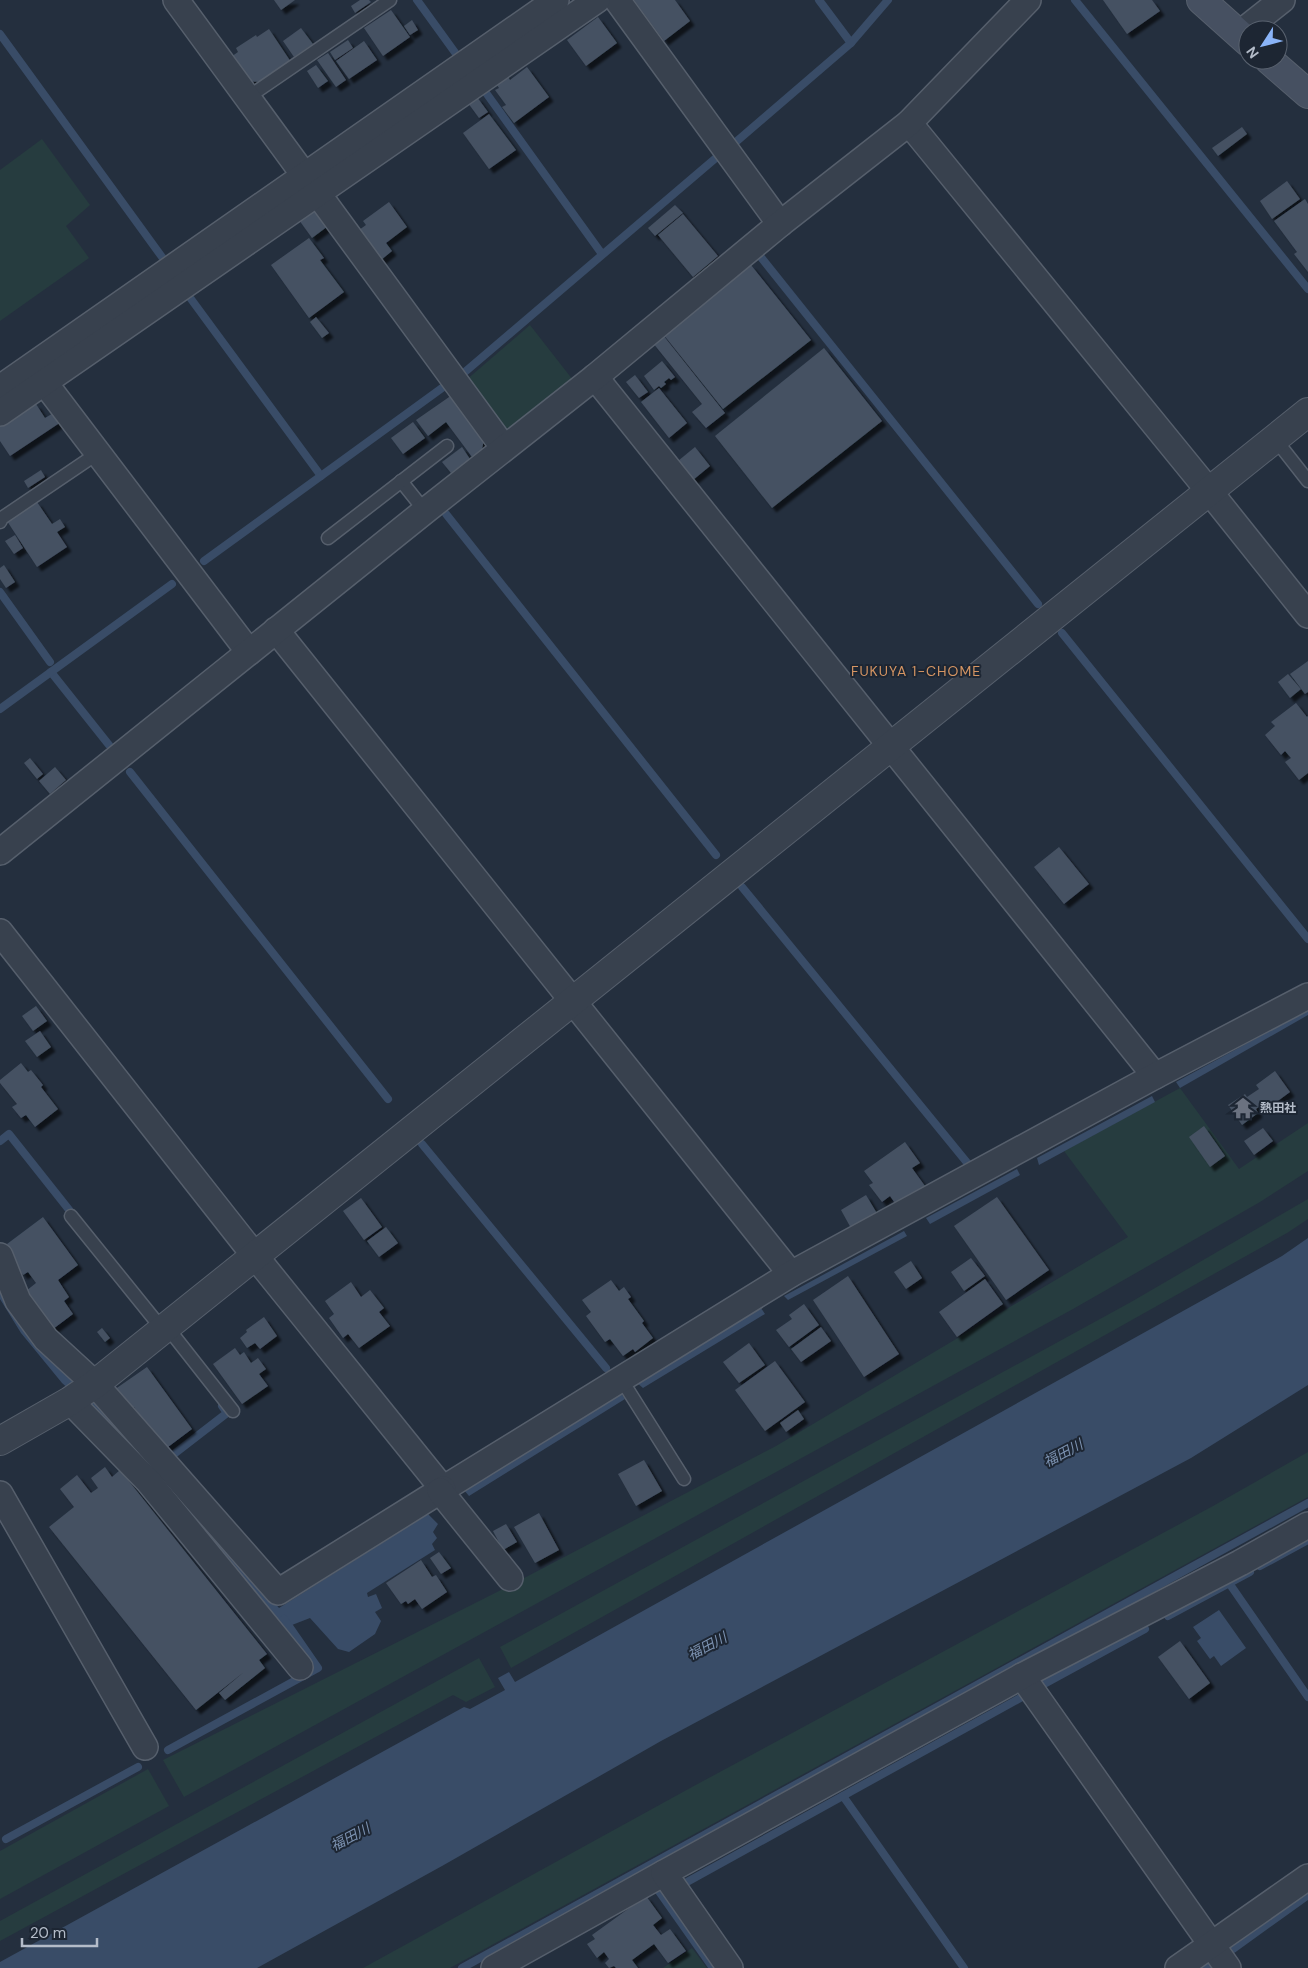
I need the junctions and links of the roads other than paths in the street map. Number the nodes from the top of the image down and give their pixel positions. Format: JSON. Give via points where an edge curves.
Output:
{"nodes":[{"id":1,"x":176,"y":0,"type":"edge"},
{"id":2,"x":390,"y":0,"type":"edge"},
{"id":3,"x":556,"y":0,"type":"edge"},
{"id":4,"x":597,"y":0,"type":"edge"},
{"id":5,"x":617,"y":0,"type":"edge"},
{"id":6,"x":1028,"y":0,"type":"edge"},
{"id":7,"x":1201,"y":0,"type":"edge"},
{"id":8,"x":1282,"y":0,"type":"edge"},
{"id":9,"x":1261,"y":20,"type":"edge"},
{"id":10,"x":1238,"y":33,"type":"edge"},
{"id":11,"x":1280,"y":70,"type":"edge"},
{"id":12,"x":1308,"y":94,"type":"edge"},
{"id":13,"x":247,"y":98,"type":"junction"},
{"id":14,"x":909,"y":123,"type":"junction"},
{"id":15,"x":311,"y":185,"type":"junction"},
{"id":16,"x":780,"y":224,"type":"junction"},
{"id":17,"x":595,"y":377,"type":"junction"},
{"id":18,"x":44,"y":382,"type":"junction"},
{"id":19,"x":0,"y":388,"type":"edge"},
{"id":20,"x":1308,"y":412,"type":"edge"},
{"id":21,"x":0,"y":414,"type":"edge"},
{"id":22,"x":1274,"y":439,"type":"junction"},
{"id":23,"x":447,"y":446,"type":"dead end"},
{"id":24,"x":504,"y":448,"type":"junction"},
{"id":25,"x":98,"y":453,"type":"junction"},
{"id":26,"x":401,"y":481,"type":"junction"},
{"id":27,"x":1308,"y":481,"type":"edge"},
{"id":28,"x":1209,"y":491,"type":"junction"},
{"id":29,"x":425,"y":511,"type":"junction"},
{"id":30,"x":0,"y":522,"type":"edge"},
{"id":31,"x":328,"y":538,"type":"dead end"},
{"id":32,"x":1308,"y":615,"type":"edge"},
{"id":33,"x":276,"y":630,"type":"junction"},
{"id":34,"x":249,"y":652,"type":"junction"},
{"id":35,"x":890,"y":747,"type":"junction"},
{"id":36,"x":0,"y":852,"type":"edge"},
{"id":37,"x":0,"y":932,"type":"edge"},
{"id":38,"x":1308,"y":996,"type":"edge"},
{"id":39,"x":572,"y":1002,"type":"junction"},
{"id":40,"x":1155,"y":1076,"type":"junction"},
{"id":41,"x":71,"y":1216,"type":"dead end"},
{"id":42,"x":0,"y":1256,"type":"edge"},
{"id":43,"x":255,"y":1256,"type":"junction"},
{"id":44,"x":790,"y":1274,"type":"junction"},
{"id":45,"x":165,"y":1328,"type":"junction"},
{"id":46,"x":621,"y":1379,"type":"junction"},
{"id":47,"x":96,"y":1384,"type":"junction"},
{"id":48,"x":70,"y":1401,"type":"junction"},
{"id":49,"x":233,"y":1411,"type":"dead end"},
{"id":50,"x":0,"y":1441,"type":"edge"},
{"id":51,"x":684,"y":1479,"type":"dead end"},
{"id":52,"x":442,"y":1490,"type":"junction"},
{"id":53,"x":0,"y":1494,"type":"edge"},
{"id":54,"x":1308,"y":1525,"type":"edge"},
{"id":55,"x":510,"y":1578,"type":"dead end"},
{"id":56,"x":300,"y":1667,"type":"dead end"},
{"id":57,"x":1022,"y":1676,"type":"junction"},
{"id":58,"x":144,"y":1748,"type":"dead end"},
{"id":59,"x":664,"y":1873,"type":"junction"},
{"id":60,"x":1308,"y":1877,"type":"edge"},
{"id":61,"x":1212,"y":1944,"type":"junction"},
{"id":62,"x":494,"y":1968,"type":"edge"},
{"id":63,"x":730,"y":1968,"type":"edge"},
{"id":64,"x":1178,"y":1968,"type":"edge"},
{"id":65,"x":1228,"y":1968,"type":"edge"}],
"edges":[{"from":1,"to":13,"type":"street"},
{"from":2,"to":13,"type":"lane"},
{"from":3,"to":15,"type":"street"},
{"from":4,"to":15,"type":"street"},
{"from":5,"to":16,"type":"street"},
{"from":6,"to":14,"type":"street"},
{"from":7,"to":10,"type":"main road"},
{"from":8,"to":9,"type":"street"},
{"from":11,"to":12,"type":"main road"},
{"from":13,"to":15,"type":"street"},
{"from":14,"to":16,"type":"street"},
{"from":14,"to":28,"type":"street"},
{"from":15,"to":18,"type":"street"},
{"from":15,"to":19,"type":"street"},
{"from":15,"to":24,"type":"street"},
{"from":16,"to":17,"type":"street"},
{"from":17,"to":24,"type":"street"},
{"from":17,"to":35,"type":"street"},
{"from":18,"to":21,"type":"street"},
{"from":18,"to":25,"type":"street"},
{"from":20,"to":22,"type":"street"},
{"from":22,"to":27,"type":"lane"},
{"from":22,"to":28,"type":"street"},
{"from":23,"to":26,"type":"lane"},
{"from":24,"to":29,"type":"street"},
{"from":25,"to":30,"type":"lane"},
{"from":25,"to":34,"type":"street"},
{"from":26,"to":29,"type":"lane"},
{"from":26,"to":31,"type":"lane"},
{"from":28,"to":32,"type":"street"},
{"from":28,"to":35,"type":"street"},
{"from":29,"to":33,"type":"street"},
{"from":33,"to":34,"type":"street"},
{"from":33,"to":39,"type":"street"},
{"from":34,"to":36,"type":"street"},
{"from":35,"to":39,"type":"street"},
{"from":35,"to":40,"type":"street"},
{"from":37,"to":43,"type":"street"},
{"from":38,"to":40,"type":"street"},
{"from":39,"to":43,"type":"street"},
{"from":39,"to":44,"type":"street"},
{"from":40,"to":44,"type":"street"},
{"from":41,"to":45,"type":"lane"},
{"from":42,"to":47,"type":"street","via":[[18,1301],[46,1339]]},
{"from":43,"to":45,"type":"street"},
{"from":43,"to":52,"type":"street"},
{"from":44,"to":46,"type":"street"},
{"from":45,"to":47,"type":"street"},
{"from":45,"to":49,"type":"lane"},
{"from":46,"to":51,"type":"lane"},
{"from":46,"to":52,"type":"street"},
{"from":47,"to":48,"type":"street"},
{"from":47,"to":52,"type":"street","via":[[278,1592]]},
{"from":48,"to":50,"type":"street"},
{"from":48,"to":56,"type":"street","via":[[148,1481]]},
{"from":52,"to":55,"type":"street"},
{"from":53,"to":58,"type":"street"},
{"from":54,"to":57,"type":"street"},
{"from":57,"to":59,"type":"street"},
{"from":57,"to":61,"type":"street"},
{"from":59,"to":62,"type":"street"},
{"from":59,"to":63,"type":"street"},
{"from":60,"to":61,"type":"street"},
{"from":61,"to":64,"type":"street"},
{"from":61,"to":65,"type":"street"}]}
